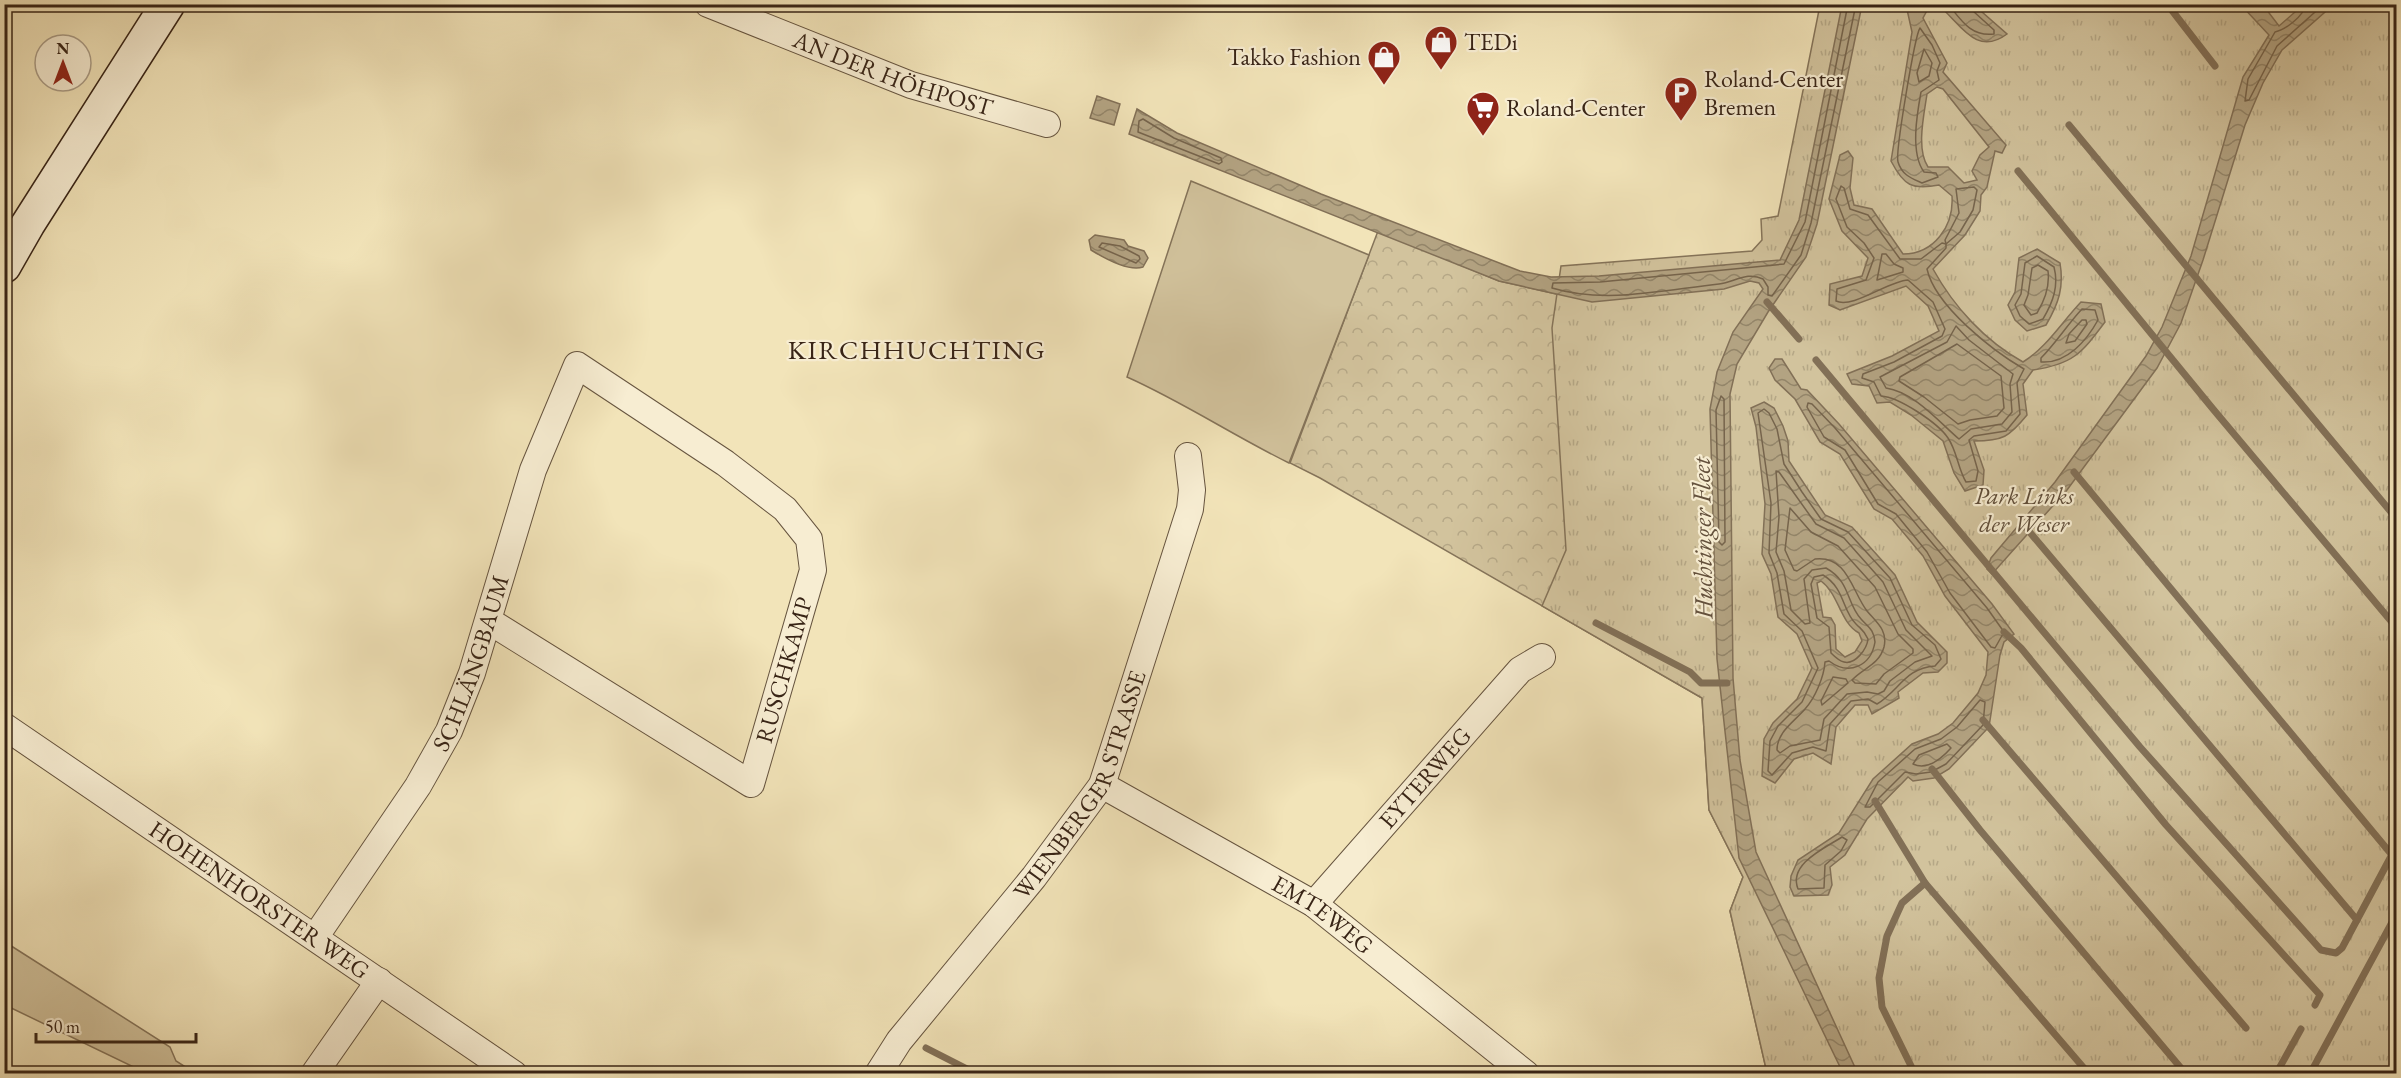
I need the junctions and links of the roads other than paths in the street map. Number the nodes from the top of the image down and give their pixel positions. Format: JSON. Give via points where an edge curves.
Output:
{"nodes":[{"id":1,"x":168,"y":4,"type":"edge"},
{"id":2,"x":708,"y":4,"type":"edge"},
{"id":3,"x":1047,"y":124,"type":"dead end"},
{"id":4,"x":4,"y":266,"type":"edge"},
{"id":5,"x":577,"y":365,"type":"joint"},
{"id":6,"x":1188,"y":456,"type":"dead end"},
{"id":7,"x":489,"y":621,"type":"junction"},
{"id":8,"x":1542,"y":657,"type":"dead end"},
{"id":9,"x":4,"y":726,"type":"edge"},
{"id":10,"x":1102,"y":785,"type":"junction"},
{"id":11,"x":1314,"y":904,"type":"junction"},
{"id":12,"x":316,"y":936,"type":"junction"},
{"id":13,"x":379,"y":981,"type":"junction"},
{"id":14,"x":314,"y":1074,"type":"edge"},
{"id":15,"x":514,"y":1074,"type":"edge"},
{"id":16,"x":878,"y":1074,"type":"edge"},
{"id":17,"x":1526,"y":1074,"type":"edge"}],
"edges":[{"from":1,"to":4,"type":"main road"},
{"from":2,"to":3,"type":"street","name":"AN DER HÖHPOST","via":[[911,85]]},
{"from":5,"to":7,"type":"street","name":"SCHLÄNGBAUM","via":[[533,470]]},
{"from":5,"to":7,"type":"street","name":"RUSCHKAMP","via":[[752,482],[785,509],[809,539],[813,570],[751,784]]},
{"from":6,"to":10,"type":"street","name":"WIENBERGER STRASSE","via":[[1190,509]]},
{"from":7,"to":12,"type":"street","name":"SCHLÄNGBAUM","via":[[472,673],[418,786]]},
{"from":8,"to":11,"type":"street","name":"EYTERWEG","via":[[1520,670]]},
{"from":9,"to":12,"type":"street","name":"HOHENHORSTER WEG"},
{"from":10,"to":11,"type":"street","name":"EMTEWEG"},
{"from":10,"to":16,"type":"street","name":"WIENBERGER STRASSE","via":[[1034,877],[899,1041]]},
{"from":11,"to":17,"type":"street","name":"EMTEWEG"},
{"from":12,"to":13,"type":"street","name":"HOHENHORSTER WEG"},
{"from":13,"to":14,"type":"street"},
{"from":13,"to":15,"type":"street","name":"HOHENHORSTER WEG"}]}
